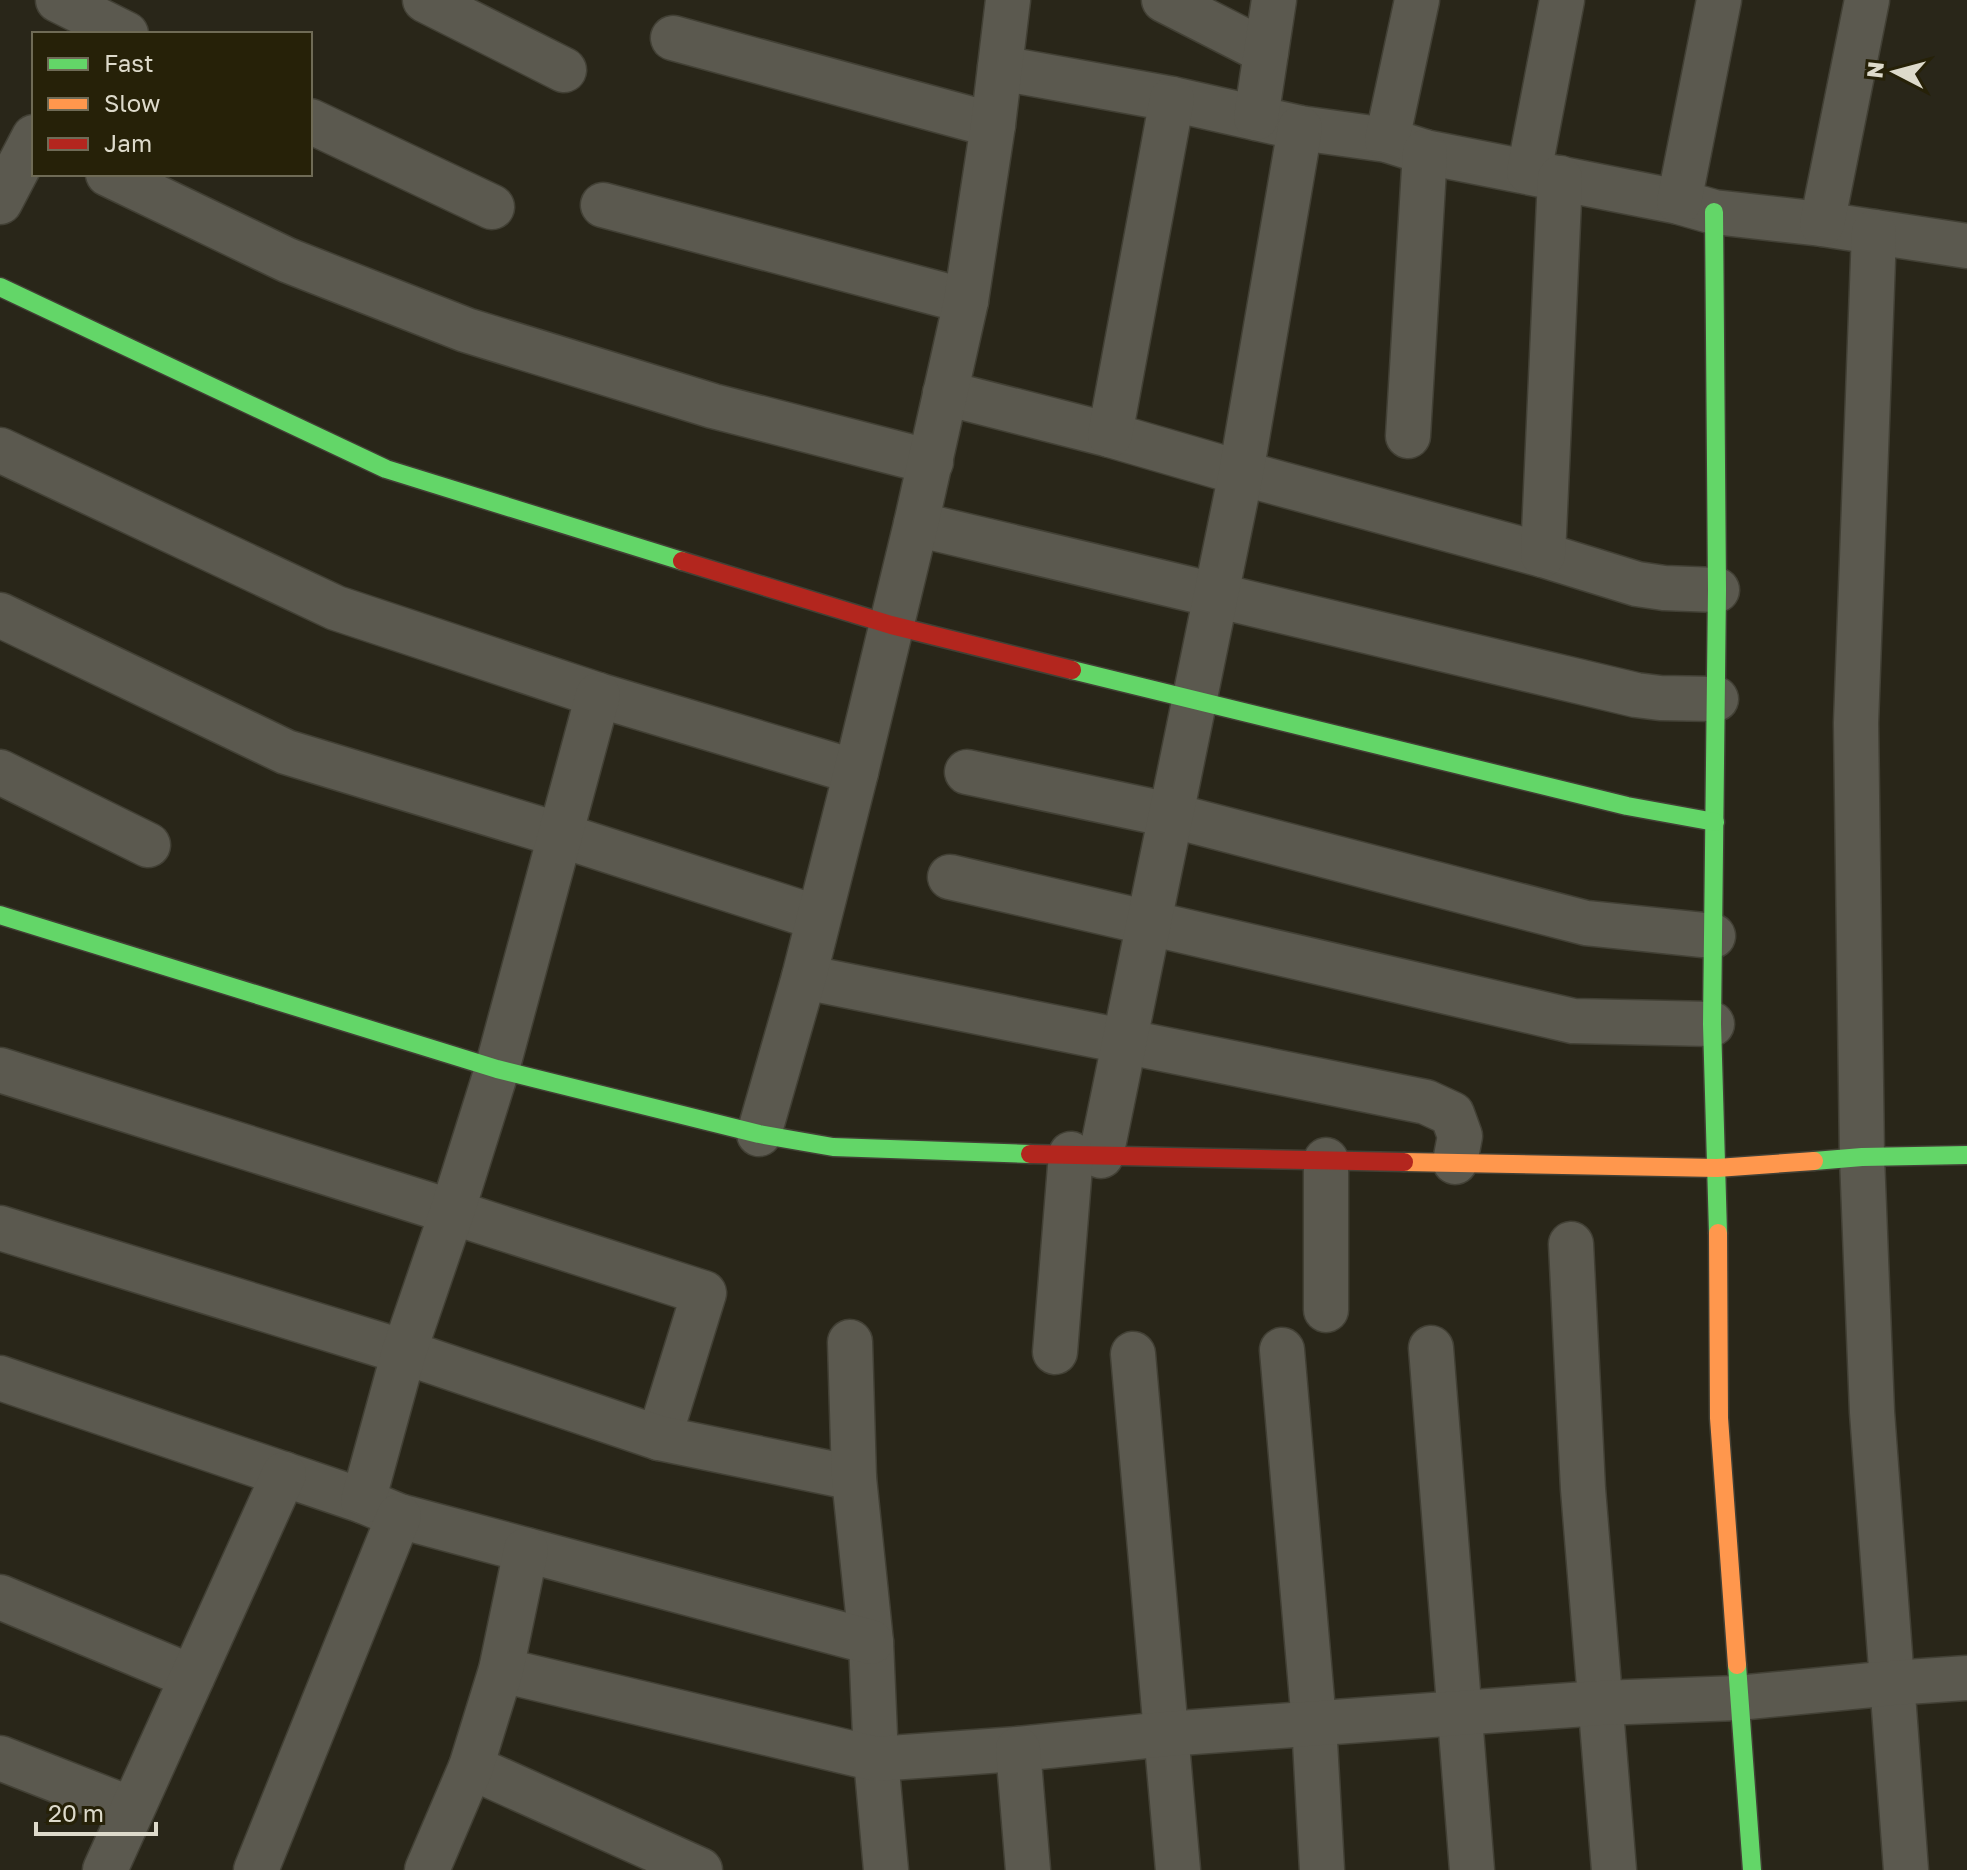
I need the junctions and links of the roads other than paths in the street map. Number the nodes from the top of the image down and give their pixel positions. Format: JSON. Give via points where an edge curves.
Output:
{"nodes":[{"id":1,"x":58,"y":0,"type":"edge"},
{"id":2,"x":425,"y":0,"type":"edge"},
{"id":3,"x":1008,"y":0,"type":"edge"},
{"id":4,"x":1164,"y":0,"type":"edge"},
{"id":5,"x":1274,"y":0,"type":"edge"},
{"id":6,"x":1417,"y":0,"type":"edge"},
{"id":7,"x":1562,"y":0,"type":"edge"},
{"id":8,"x":1719,"y":0,"type":"edge"},
{"id":9,"x":1867,"y":0,"type":"edge"},
{"id":10,"x":105,"y":22,"type":"edge"},
{"id":11,"x":673,"y":38,"type":"dead end"},
{"id":12,"x":1266,"y":52,"type":"junction"},
{"id":13,"x":1000,"y":68,"type":"junction"},
{"id":14,"x":564,"y":70,"type":"dead end"},
{"id":15,"x":1172,"y":99,"type":"junction"},
{"id":16,"x":1256,"y":118,"type":"junction"},
{"id":17,"x":0,"y":122,"type":"edge"},
{"id":18,"x":312,"y":122,"type":"edge"},
{"id":19,"x":993,"y":125,"type":"junction"},
{"id":20,"x":1300,"y":128,"type":"junction"},
{"id":21,"x":32,"y":137,"type":"edge"},
{"id":22,"x":32,"y":142,"type":"edge"},
{"id":23,"x":1406,"y":146,"type":"junction"},
{"id":24,"x":1545,"y":175,"type":"junction"},
{"id":25,"x":112,"y":176,"type":"edge"},
{"id":26,"x":0,"y":202,"type":"edge"},
{"id":27,"x":603,"y":205,"type":"dead end"},
{"id":28,"x":492,"y":207,"type":"dead end"},
{"id":29,"x":1696,"y":207,"type":"junction"},
{"id":30,"x":1822,"y":224,"type":"junction"},
{"id":31,"x":1874,"y":232,"type":"junction"},
{"id":32,"x":1967,"y":246,"type":"edge"},
{"id":33,"x":0,"y":287,"type":"edge"},
{"id":34,"x":966,"y":301,"type":"junction"},
{"id":35,"x":945,"y":393,"type":"junction"},
{"id":36,"x":1110,"y":435,"type":"junction"},
{"id":37,"x":1408,"y":436,"type":"dead end"},
{"id":38,"x":0,"y":450,"type":"edge"},
{"id":39,"x":931,"y":462,"type":"junction"},
{"id":40,"x":1241,"y":473,"type":"junction"},
{"id":41,"x":916,"y":524,"type":"junction"},
{"id":42,"x":1543,"y":555,"type":"junction"},
{"id":43,"x":1717,"y":590,"type":"junction"},
{"id":44,"x":1215,"y":596,"type":"junction"},
{"id":45,"x":0,"y":615,"type":"edge"},
{"id":46,"x":891,"y":625,"type":"junction"},
{"id":47,"x":598,"y":695,"type":"junction"},
{"id":48,"x":1716,"y":699,"type":"junction"},
{"id":49,"x":1194,"y":700,"type":"junction"},
{"id":50,"x":0,"y":772,"type":"edge"},
{"id":51,"x":856,"y":772,"type":"junction"},
{"id":52,"x":967,"y":772,"type":"dead end"},
{"id":53,"x":1170,"y":815,"type":"junction"},
{"id":54,"x":1715,"y":822,"type":"junction"},
{"id":55,"x":560,"y":835,"type":"junction"},
{"id":56,"x":148,"y":845,"type":"dead end"},
{"id":57,"x":950,"y":877,"type":"dead end"},
{"id":58,"x":0,"y":915,"type":"edge"},
{"id":59,"x":818,"y":918,"type":"junction"},
{"id":60,"x":1148,"y":922,"type":"junction"},
{"id":61,"x":1713,"y":936,"type":"junction"},
{"id":62,"x":804,"y":977,"type":"junction"},
{"id":63,"x":1712,"y":1024,"type":"junction"},
{"id":64,"x":1125,"y":1041,"type":"junction"},
{"id":65,"x":497,"y":1069,"type":"junction"},
{"id":66,"x":0,"y":1070,"type":"edge"},
{"id":67,"x":759,"y":1134,"type":"junction"},
{"id":68,"x":1086,"y":1155,"type":"junction"},
{"id":69,"x":1967,"y":1155,"type":"edge"},
{"id":70,"x":1862,"y":1157,"type":"junction"},
{"id":71,"x":1326,"y":1160,"type":"junction"},
{"id":72,"x":1455,"y":1162,"type":"junction"},
{"id":73,"x":1717,"y":1168,"type":"junction"},
{"id":74,"x":452,"y":1212,"type":"junction"},
{"id":75,"x":0,"y":1228,"type":"edge"},
{"id":76,"x":1571,"y":1244,"type":"dead end"},
{"id":77,"x":1326,"y":1310,"type":"dead end"},
{"id":78,"x":850,"y":1342,"type":"dead end"},
{"id":79,"x":1431,"y":1348,"type":"dead end"},
{"id":80,"x":1282,"y":1350,"type":"dead end"},
{"id":81,"x":404,"y":1352,"type":"junction"},
{"id":82,"x":1055,"y":1352,"type":"dead end"},
{"id":83,"x":1133,"y":1354,"type":"dead end"},
{"id":84,"x":0,"y":1378,"type":"edge"},
{"id":85,"x":659,"y":1438,"type":"junction"},
{"id":86,"x":284,"y":1474,"type":"junction"},
{"id":87,"x":854,"y":1478,"type":"junction"},
{"id":88,"x":381,"y":1508,"type":"junction"},
{"id":89,"x":526,"y":1550,"type":"junction"},
{"id":90,"x":0,"y":1597,"type":"edge"},
{"id":91,"x":871,"y":1642,"type":"junction"},
{"id":92,"x":501,"y":1670,"type":"junction"},
{"id":93,"x":192,"y":1677,"type":"junction"},
{"id":94,"x":1967,"y":1678,"type":"edge"},
{"id":95,"x":1892,"y":1683,"type":"junction"},
{"id":96,"x":1738,"y":1698,"type":"junction"},
{"id":97,"x":1600,"y":1703,"type":"junction"},
{"id":98,"x":1460,"y":1712,"type":"junction"},
{"id":99,"x":1314,"y":1723,"type":"junction"},
{"id":100,"x":1166,"y":1734,"type":"junction"},
{"id":101,"x":1018,"y":1749,"type":"junction"},
{"id":102,"x":0,"y":1758,"type":"edge"},
{"id":103,"x":876,"y":1759,"type":"junction"},
{"id":104,"x":471,"y":1767,"type":"junction"},
{"id":105,"x":131,"y":1809,"type":"junction"},
{"id":106,"x":695,"y":1869,"type":"edge"},
{"id":107,"x":105,"y":1870,"type":"edge"},
{"id":108,"x":256,"y":1870,"type":"edge"},
{"id":109,"x":427,"y":1870,"type":"edge"},
{"id":110,"x":886,"y":1870,"type":"edge"},
{"id":111,"x":1028,"y":1870,"type":"edge"},
{"id":112,"x":1178,"y":1870,"type":"edge"},
{"id":113,"x":1322,"y":1870,"type":"edge"},
{"id":114,"x":1472,"y":1870,"type":"edge"},
{"id":115,"x":1614,"y":1870,"type":"edge"},
{"id":116,"x":1752,"y":1870,"type":"edge"},
{"id":117,"x":1906,"y":1870,"type":"edge"}],
"edges":[{"from":1,"to":10,"type":"street"},
{"from":2,"to":14,"type":"street"},
{"from":3,"to":13,"type":"street"},
{"from":4,"to":12,"type":"street"},
{"from":5,"to":12,"type":"street"},
{"from":6,"to":23,"type":"street"},
{"from":7,"to":24,"type":"street"},
{"from":8,"to":29,"type":"street"},
{"from":9,"to":30,"type":"street"},
{"from":11,"to":19,"type":"street"},
{"from":12,"to":16,"type":"street"},
{"from":13,"to":15,"type":"street"},
{"from":13,"to":19,"type":"street"},
{"from":15,"to":16,"type":"street"},
{"from":15,"to":36,"type":"street"},
{"from":16,"to":20,"type":"street"},
{"from":17,"to":21,"type":"street"},
{"from":18,"to":28,"type":"street"},
{"from":19,"to":34,"type":"street"},
{"from":20,"to":23,"type":"street"},
{"from":20,"to":40,"type":"street"},
{"from":22,"to":26,"type":"street"},
{"from":23,"to":24,"type":"street"},
{"from":23,"to":37,"type":"street"},
{"from":24,"to":29,"type":"street"},
{"from":24,"to":42,"type":"street"},
{"from":25,"to":39,"type":"street","via":[[287,260],[466,330],[713,406]]},
{"from":27,"to":34,"type":"street"},
{"from":29,"to":30,"type":"street"},
{"from":29,"to":43,"type":"street"},
{"from":30,"to":31,"type":"street"},
{"from":31,"to":32,"type":"street"},
{"from":31,"to":70,"type":"street","via":[[1856,723]]},
{"from":33,"to":46,"type":"street","via":[[386,469]]},
{"from":34,"to":35,"type":"street"},
{"from":35,"to":36,"type":"street"},
{"from":35,"to":39,"type":"street"},
{"from":36,"to":40,"type":"street"},
{"from":38,"to":47,"type":"street","via":[[336,608]]},
{"from":39,"to":41,"type":"street"},
{"from":40,"to":42,"type":"street"},
{"from":40,"to":44,"type":"street"},
{"from":41,"to":44,"type":"street"},
{"from":41,"to":46,"type":"street"},
{"from":42,"to":43,"type":"street","via":[[1637,584]]},
{"from":43,"to":48,"type":"street"},
{"from":44,"to":48,"type":"street","via":[[1636,695]]},
{"from":44,"to":49,"type":"street"},
{"from":45,"to":55,"type":"street","via":[[286,752]]},
{"from":46,"to":49,"type":"street"},
{"from":46,"to":51,"type":"street"},
{"from":47,"to":51,"type":"street"},
{"from":47,"to":55,"type":"street"},
{"from":48,"to":54,"type":"street"},
{"from":49,"to":53,"type":"street"},
{"from":49,"to":54,"type":"street","via":[[1627,806]]},
{"from":50,"to":56,"type":"street"},
{"from":51,"to":59,"type":"street"},
{"from":52,"to":53,"type":"street"},
{"from":53,"to":60,"type":"street"},
{"from":53,"to":61,"type":"street","via":[[1586,923]]},
{"from":54,"to":61,"type":"street"},
{"from":55,"to":59,"type":"street"},
{"from":55,"to":65,"type":"street"},
{"from":57,"to":60,"type":"street"},
{"from":58,"to":65,"type":"street"},
{"from":59,"to":62,"type":"street"},
{"from":60,"to":63,"type":"street","via":[[1573,1021]]},
{"from":60,"to":64,"type":"street"},
{"from":61,"to":63,"type":"street"},
{"from":62,"to":64,"type":"street"},
{"from":62,"to":67,"type":"street"},
{"from":63,"to":73,"type":"street"},
{"from":64,"to":68,"type":"street"},
{"from":64,"to":72,"type":"street","via":[[1426,1102],[1452,1114],[1460,1136]]},
{"from":65,"to":67,"type":"street"},
{"from":65,"to":74,"type":"street"},
{"from":66,"to":74,"type":"street"},
{"from":67,"to":68,"type":"street","via":[[833,1147]]},
{"from":68,"to":71,"type":"street"},
{"from":68,"to":82,"type":"street"},
{"from":69,"to":70,"type":"street"},
{"from":70,"to":73,"type":"street"},
{"from":70,"to":95,"type":"street","via":[[1872,1412]]},
{"from":71,"to":72,"type":"street"},
{"from":71,"to":77,"type":"street"},
{"from":72,"to":73,"type":"street"},
{"from":73,"to":96,"type":"street","via":[[1719,1418]]},
{"from":74,"to":81,"type":"street"},
{"from":74,"to":85,"type":"street","via":[[704,1293]]},
{"from":75,"to":81,"type":"street"},
{"from":76,"to":97,"type":"street"},
{"from":78,"to":87,"type":"street"},
{"from":79,"to":98,"type":"street"},
{"from":80,"to":99,"type":"street"},
{"from":81,"to":85,"type":"street"},
{"from":81,"to":88,"type":"street"},
{"from":83,"to":100,"type":"street"},
{"from":84,"to":86,"type":"street"},
{"from":85,"to":87,"type":"street"},
{"from":86,"to":88,"type":"street"},
{"from":86,"to":93,"type":"street"},
{"from":87,"to":91,"type":"street"},
{"from":88,"to":89,"type":"street"},
{"from":88,"to":108,"type":"street"},
{"from":89,"to":91,"type":"street"},
{"from":89,"to":92,"type":"street"},
{"from":90,"to":93,"type":"street"},
{"from":91,"to":103,"type":"street"},
{"from":92,"to":103,"type":"street"},
{"from":92,"to":104,"type":"street"},
{"from":93,"to":105,"type":"street"},
{"from":94,"to":95,"type":"street"},
{"from":95,"to":96,"type":"street"},
{"from":95,"to":117,"type":"street"},
{"from":96,"to":97,"type":"street"},
{"from":96,"to":116,"type":"street"},
{"from":97,"to":98,"type":"street"},
{"from":97,"to":115,"type":"street"},
{"from":98,"to":99,"type":"street"},
{"from":98,"to":114,"type":"street"},
{"from":99,"to":100,"type":"street"},
{"from":99,"to":113,"type":"street"},
{"from":100,"to":101,"type":"street"},
{"from":100,"to":112,"type":"street"},
{"from":101,"to":103,"type":"street"},
{"from":101,"to":111,"type":"street"},
{"from":102,"to":105,"type":"street"},
{"from":103,"to":110,"type":"street"},
{"from":104,"to":106,"type":"street"},
{"from":104,"to":109,"type":"street"},
{"from":105,"to":107,"type":"street"}]}
